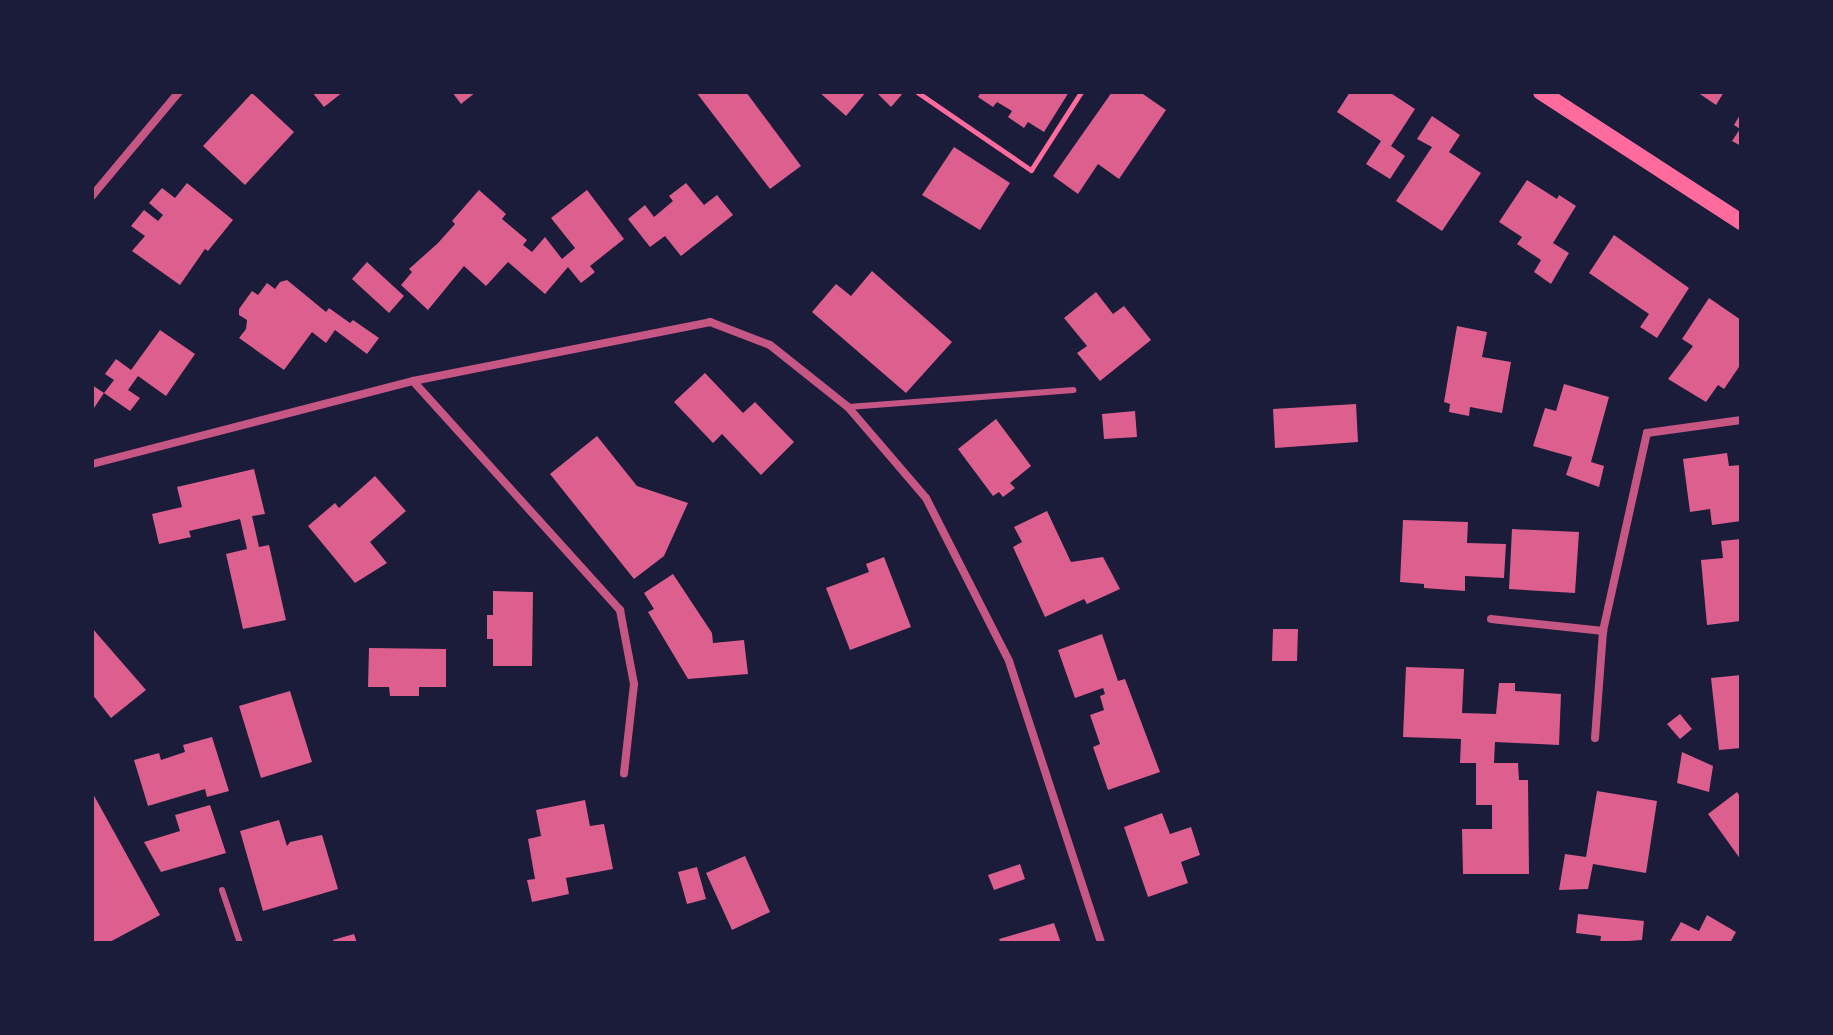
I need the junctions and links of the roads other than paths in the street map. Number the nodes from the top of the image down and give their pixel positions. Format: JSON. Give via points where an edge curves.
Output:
{"nodes":[{"id":1,"x":179,"y":92,"type":"edge"},
{"id":2,"x":1545,"y":93,"type":"edge"},
{"id":3,"x":92,"y":196,"type":"edge"},
{"id":4,"x":1741,"y":222,"type":"edge"},
{"id":5,"x":413,"y":381,"type":"junction"},
{"id":6,"x":1073,"y":390,"type":"dead end"},
{"id":7,"x":848,"y":407,"type":"junction"},
{"id":8,"x":1741,"y":420,"type":"edge"},
{"id":9,"x":92,"y":464,"type":"edge"},
{"id":10,"x":1491,"y":619,"type":"dead end"},
{"id":11,"x":1603,"y":631,"type":"junction"},
{"id":12,"x":1595,"y":738,"type":"dead end"},
{"id":13,"x":624,"y":773,"type":"dead end"},
{"id":14,"x":222,"y":890,"type":"dead end"},
{"id":15,"x":240,"y":943,"type":"edge"},
{"id":16,"x":1101,"y":943,"type":"edge"}],
"edges":[{"from":1,"to":3,"type":"street"},
{"from":2,"to":4,"type":"main road"},
{"from":5,"to":7,"type":"street","via":[[710,322],[770,345]]},
{"from":5,"to":9,"type":"street"},
{"from":5,"to":13,"type":"street","via":[[620,610],[634,684]]},
{"from":6,"to":7,"type":"lane"},
{"from":7,"to":16,"type":"street","via":[[926,498],[1009,661]]},
{"from":8,"to":11,"type":"street","via":[[1647,433]]},
{"from":10,"to":11,"type":"street"},
{"from":11,"to":12,"type":"street"},
{"from":14,"to":15,"type":"lane"}]}
